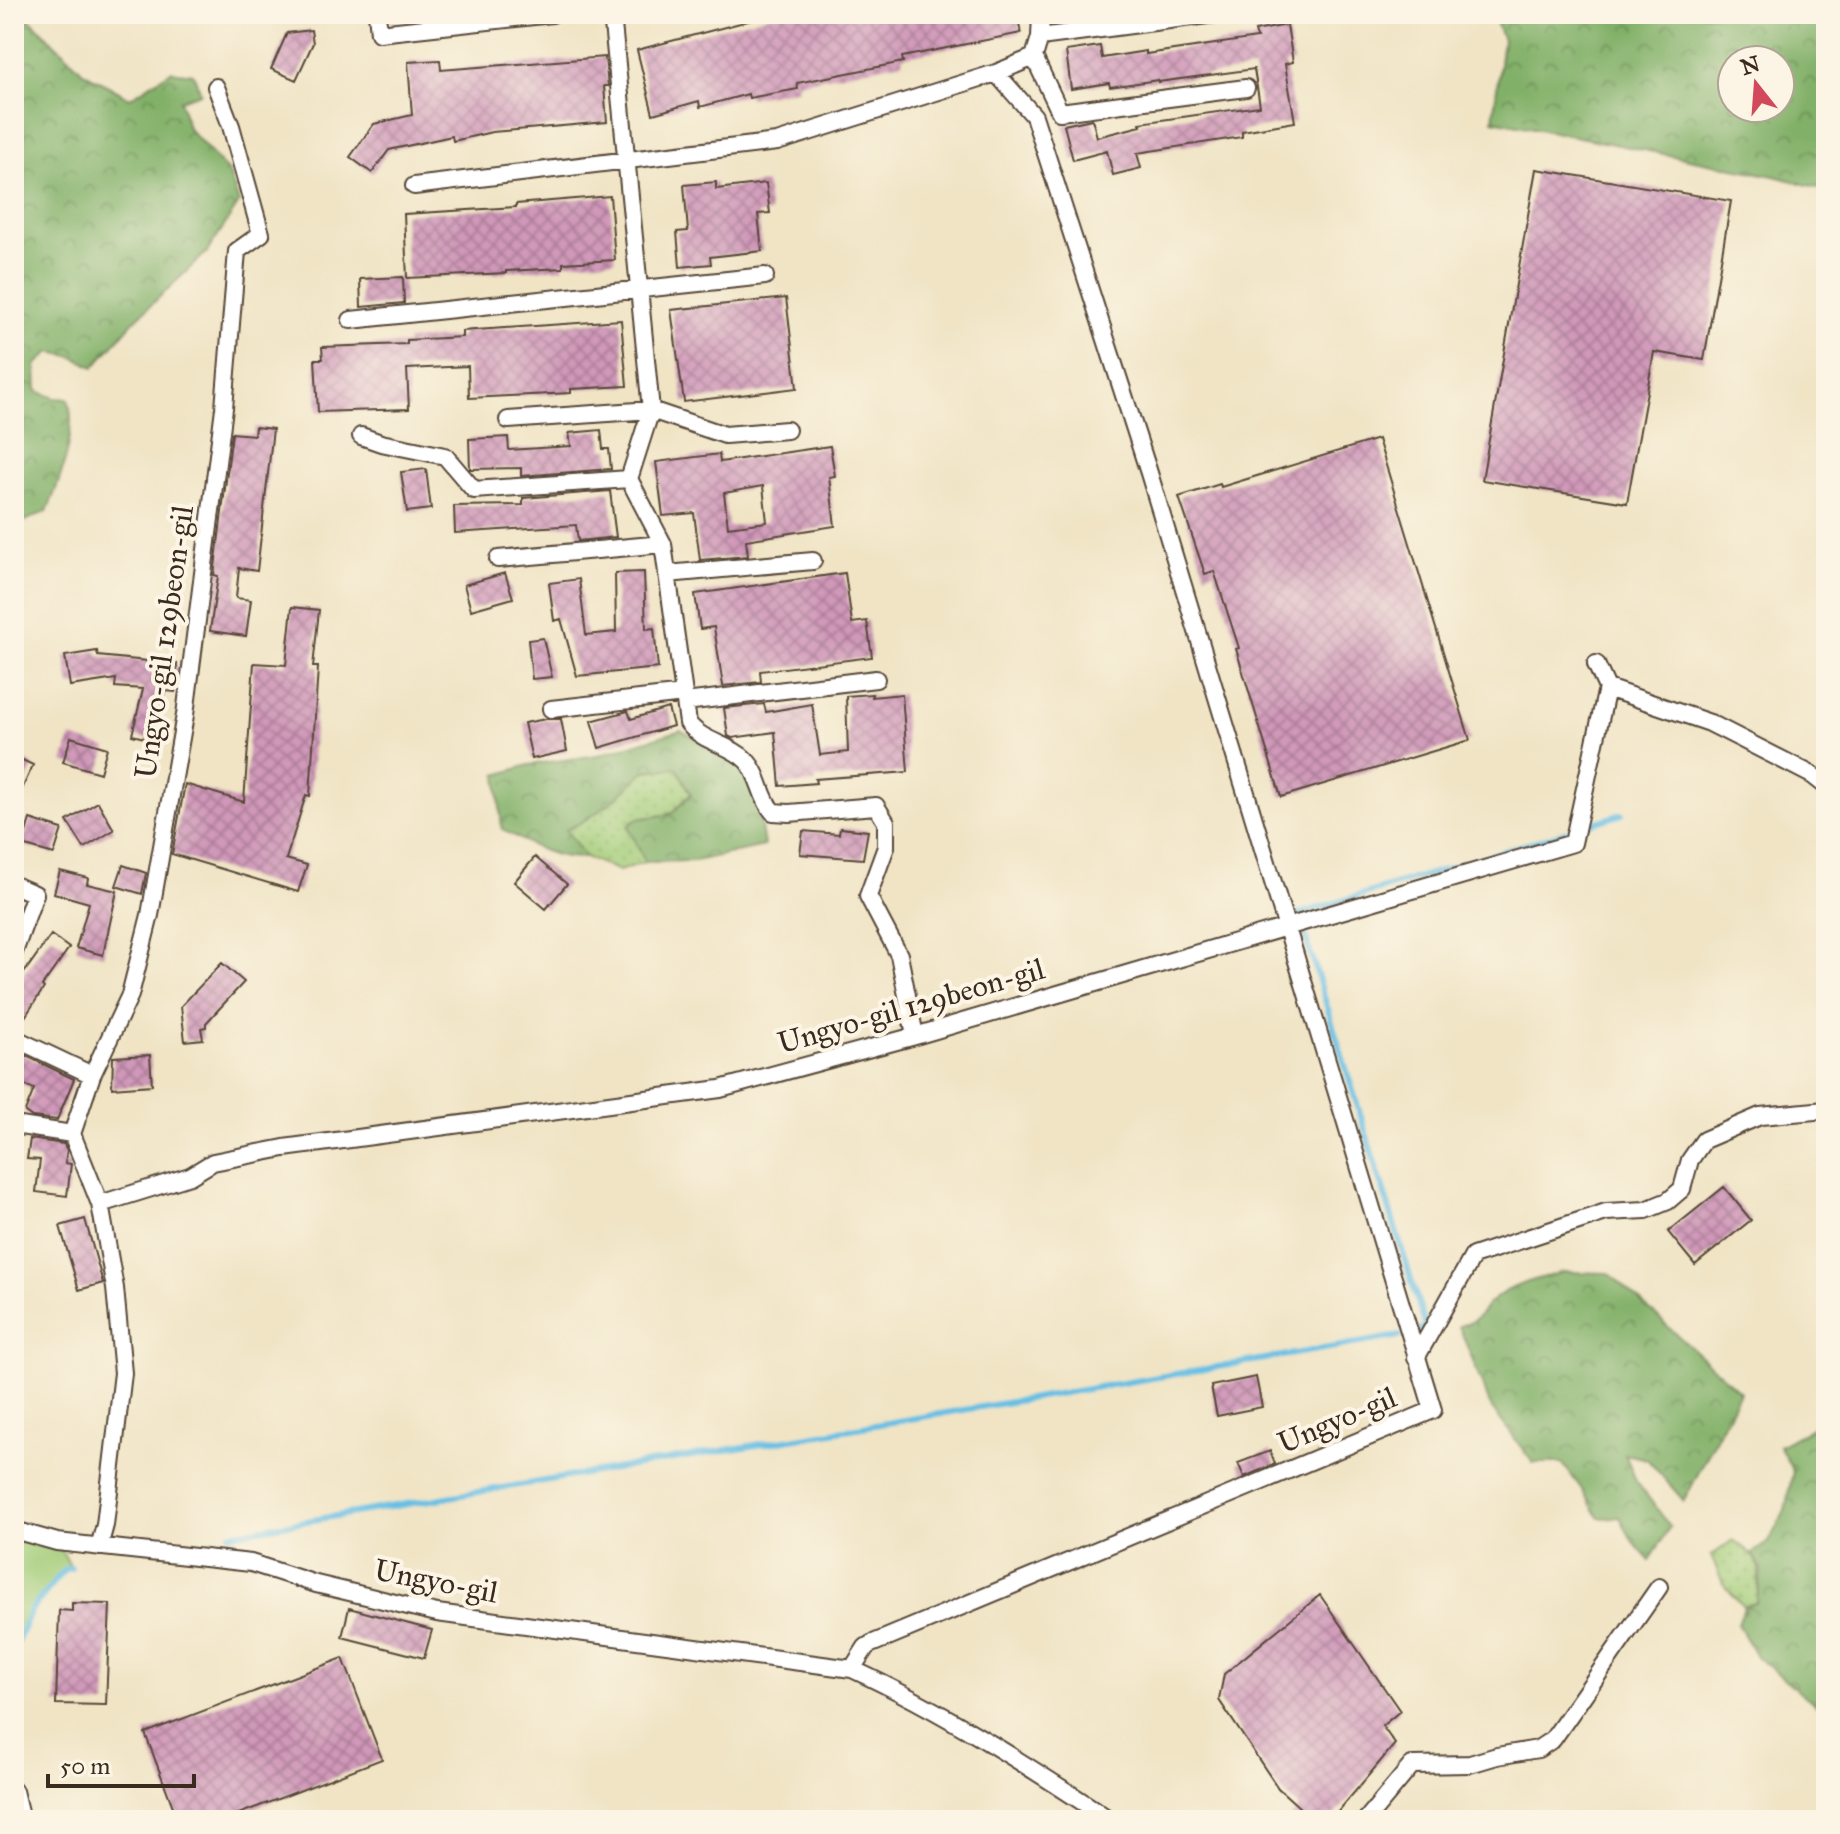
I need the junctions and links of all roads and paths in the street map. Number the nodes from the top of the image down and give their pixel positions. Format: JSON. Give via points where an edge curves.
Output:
{"nodes":[{"id":1,"x":377,"y":14,"type":"edge"},
{"id":2,"x":552,"y":14,"type":"edge"},
{"id":3,"x":612,"y":14,"type":"edge"},
{"id":4,"x":1041,"y":14,"type":"edge"},
{"id":5,"x":1215,"y":14,"type":"edge"},
{"id":6,"x":1040,"y":37,"type":"junction"},
{"id":7,"x":1034,"y":57,"type":"junction"},
{"id":8,"x":996,"y":73,"type":"junction"},
{"id":9,"x":216,"y":87,"type":"dead end"},
{"id":10,"x":1246,"y":88,"type":"dead end"},
{"id":11,"x":626,"y":161,"type":"junction"},
{"id":12,"x":414,"y":186,"type":"dead end"},
{"id":13,"x":765,"y":276,"type":"dead end"},
{"id":14,"x":639,"y":289,"type":"junction"},
{"id":15,"x":351,"y":320,"type":"dead end"},
{"id":16,"x":651,"y":410,"type":"junction"},
{"id":17,"x":508,"y":420,"type":"dead end"},
{"id":18,"x":787,"y":430,"type":"dead end"},
{"id":19,"x":361,"y":436,"type":"dead end"},
{"id":20,"x":629,"y":479,"type":"junction"},
{"id":21,"x":663,"y":544,"type":"junction"},
{"id":22,"x":498,"y":559,"type":"dead end"},
{"id":23,"x":813,"y":561,"type":"dead end"},
{"id":24,"x":667,"y":574,"type":"junction"},
{"id":25,"x":1596,"y":664,"type":"dead end"},
{"id":26,"x":876,"y":679,"type":"dead end"},
{"id":27,"x":1607,"y":688,"type":"junction"},
{"id":28,"x":684,"y":698,"type":"junction"},
{"id":29,"x":551,"y":709,"type":"dead end"},
{"id":30,"x":1826,"y":786,"type":"edge"},
{"id":31,"x":14,"y":885,"type":"edge"},
{"id":32,"x":1288,"y":927,"type":"junction"},
{"id":33,"x":14,"y":952,"type":"edge"},
{"id":34,"x":915,"y":1036,"type":"junction"},
{"id":35,"x":14,"y":1038,"type":"edge"},
{"id":36,"x":92,"y":1075,"type":"junction"},
{"id":37,"x":1826,"y":1110,"type":"edge"},
{"id":38,"x":14,"y":1125,"type":"edge"},
{"id":39,"x":72,"y":1134,"type":"junction"},
{"id":40,"x":100,"y":1204,"type":"junction"},
{"id":41,"x":1416,"y":1358,"type":"junction"},
{"id":42,"x":14,"y":1530,"type":"edge"},
{"id":43,"x":99,"y":1547,"type":"junction"},
{"id":44,"x":1659,"y":1587,"type":"dead end"},
{"id":45,"x":852,"y":1669,"type":"junction"},
{"id":46,"x":14,"y":1791,"type":"edge"},
{"id":47,"x":21,"y":1820,"type":"edge"},
{"id":48,"x":1110,"y":1820,"type":"edge"},
{"id":49,"x":1366,"y":1820,"type":"edge"}],
"edges":[{"from":1,"to":2,"type":"street","via":[[379,33]]},
{"from":3,"to":11,"type":"street"},
{"from":4,"to":6,"type":"street"},
{"from":5,"to":6,"type":"street"},
{"from":6,"to":7,"type":"street"},
{"from":7,"to":8,"type":"street"},
{"from":7,"to":10,"type":"street","via":[[1060,112]]},
{"from":8,"to":11,"type":"street","via":[[777,142]]},
{"from":8,"to":32,"type":"street","name":"Ungyo-gil","via":[[1034,116]]},
{"from":9,"to":36,"type":"street","name":"Ungyo-gil 129beon-gil","via":[[261,234],[237,251],[224,408],[185,715],[150,915],[130,995]]},
{"from":11,"to":12,"type":"street"},
{"from":11,"to":14,"type":"street"},
{"from":13,"to":14,"type":"street"},
{"from":14,"to":15,"type":"street"},
{"from":14,"to":16,"type":"street"},
{"from":16,"to":17,"type":"street"},
{"from":16,"to":18,"type":"street","via":[[725,435]]},
{"from":16,"to":20,"type":"street"},
{"from":19,"to":20,"type":"street","via":[[445,456],[474,490]]},
{"from":20,"to":21,"type":"street"},
{"from":21,"to":22,"type":"street"},
{"from":21,"to":24,"type":"street"},
{"from":23,"to":24,"type":"street"},
{"from":24,"to":28,"type":"street"},
{"from":25,"to":27,"type":"street"},
{"from":26,"to":28,"type":"street"},
{"from":27,"to":30,"type":"street","via":[[1710,723]]},
{"from":27,"to":32,"type":"street","name":"Ungyo-gil 129beon-gil","via":[[1573,843]]},
{"from":28,"to":29,"type":"street"},
{"from":28,"to":34,"type":"street","via":[[695,733],[746,760],[773,812],[876,806],[886,822],[886,847],[868,896],[899,955]]},
{"from":31,"to":33,"type":"street","via":[[35,894]]},
{"from":32,"to":34,"type":"street","name":"Ungyo-gil 129beon-gil"},
{"from":32,"to":41,"type":"street","name":"Ungyo-gil"},
{"from":34,"to":40,"type":"street","name":"Ungyo-gil 129beon-gil","via":[[720,1089],[227,1159]]},
{"from":35,"to":36,"type":"street"},
{"from":36,"to":39,"type":"street","name":"Ungyo-gil 129beon-gil"},
{"from":37,"to":41,"type":"street","via":[[1760,1116],[1704,1140],[1690,1160],[1682,1189],[1668,1201],[1646,1210],[1606,1212],[1473,1256]]},
{"from":38,"to":39,"type":"street"},
{"from":39,"to":40,"type":"street"},
{"from":40,"to":43,"type":"street","via":[[123,1373]]},
{"from":41,"to":45,"type":"street","name":"Ungyo-gil","via":[[1433,1410],[871,1644]]},
{"from":42,"to":43,"type":"street","name":"Ungyo-gil"},
{"from":43,"to":45,"type":"street","name":"Ungyo-gil","via":[[251,1563],[437,1613]]},
{"from":44,"to":49,"type":"street","via":[[1553,1739],[1538,1749],[1470,1764],[1412,1765]]},
{"from":45,"to":48,"type":"street","name":"Ungyo-gil","via":[[1013,1756]]},
{"from":46,"to":47,"type":"street"}]}
